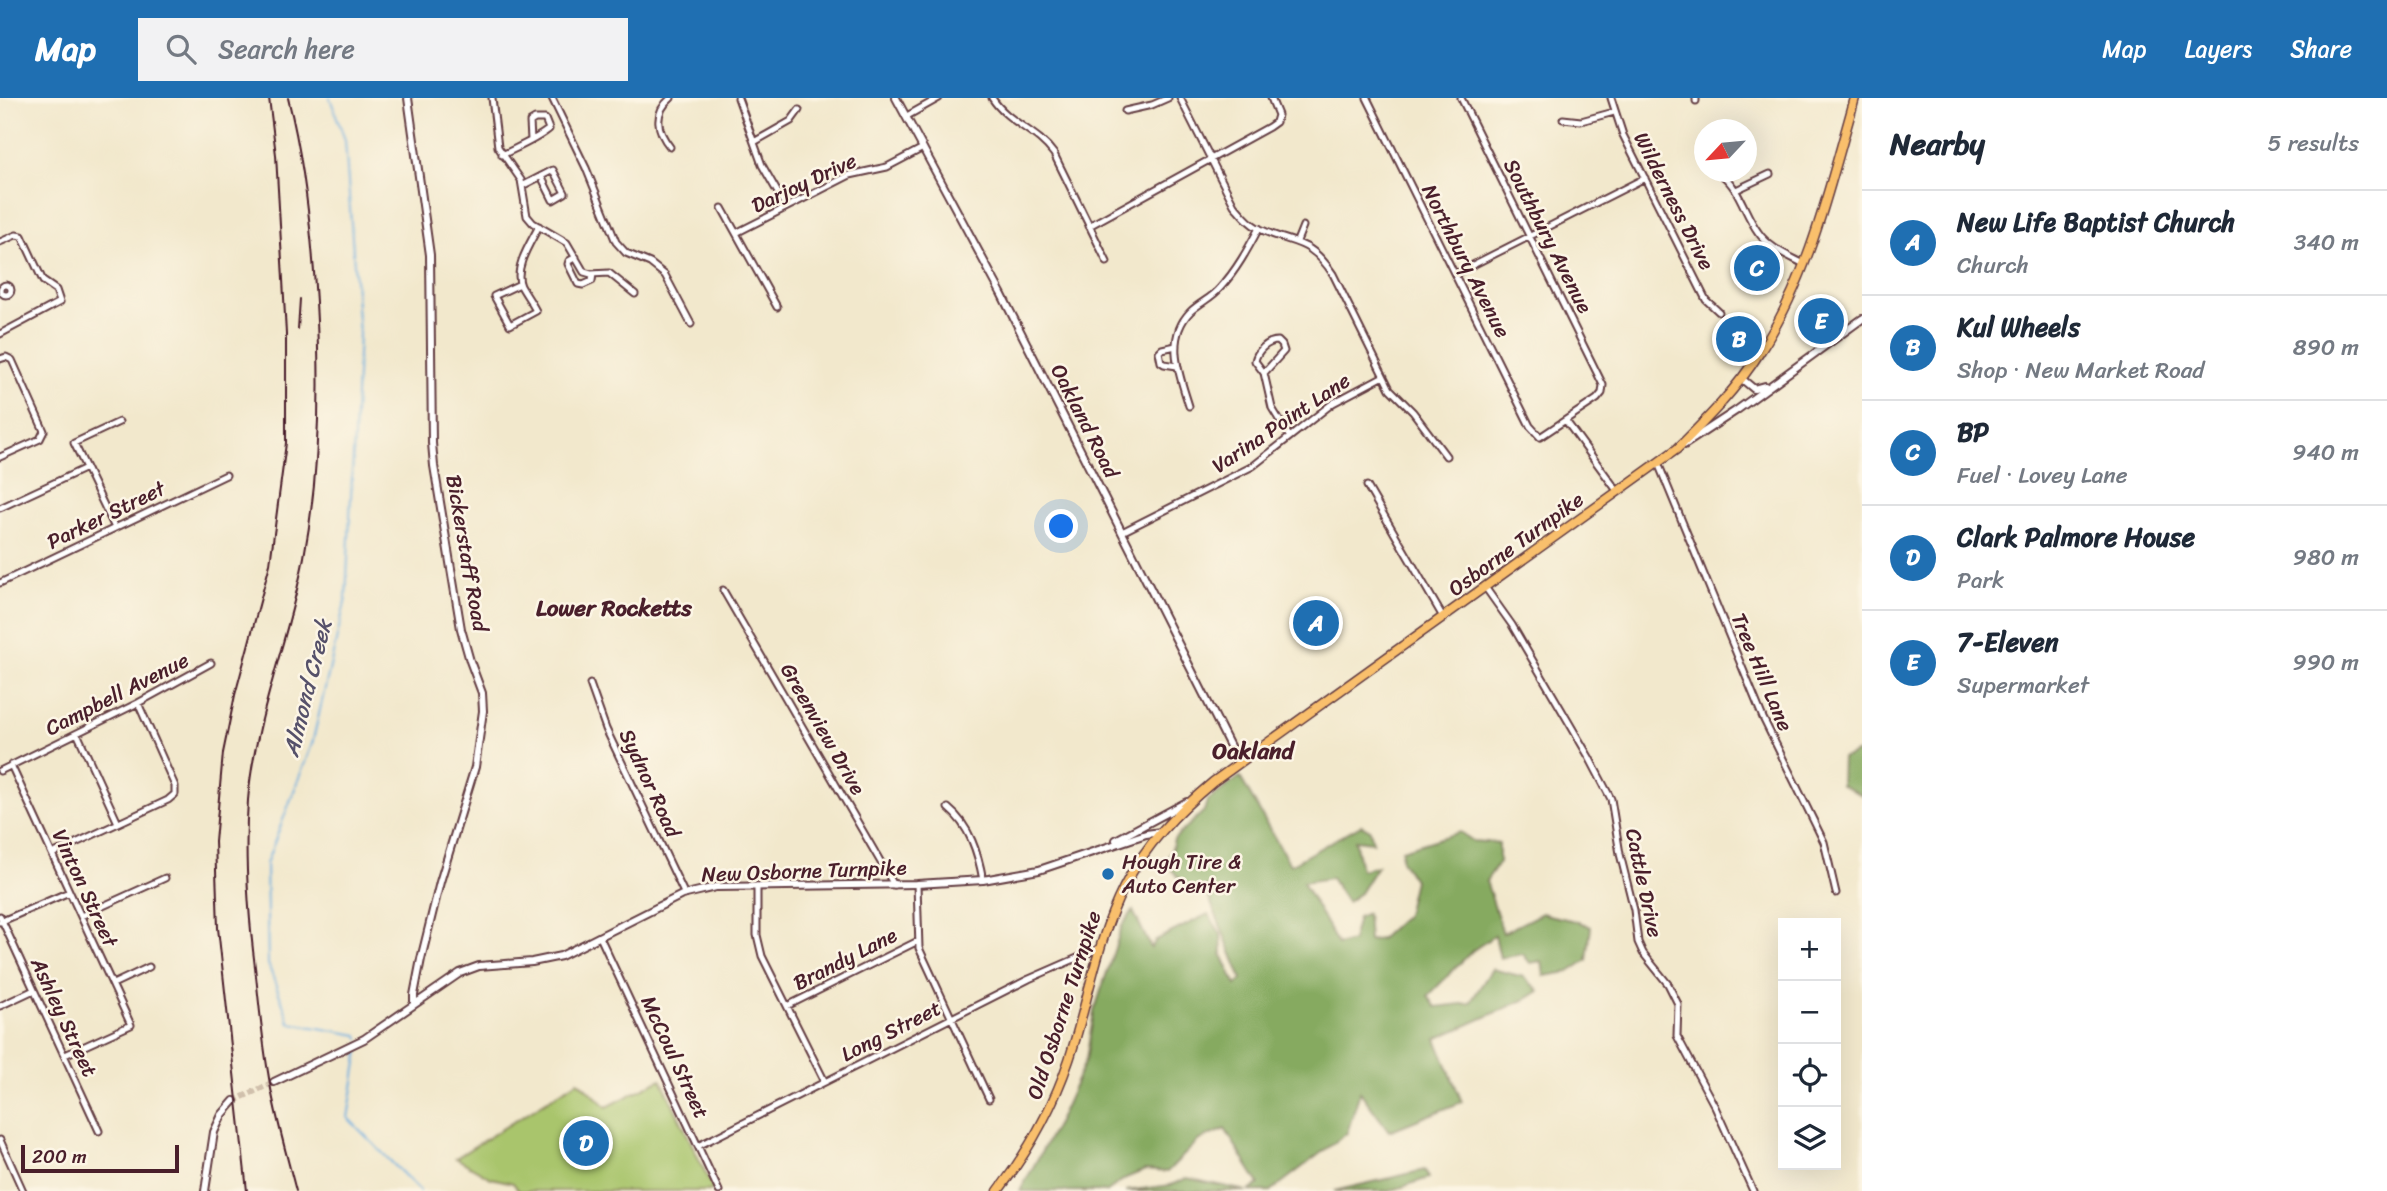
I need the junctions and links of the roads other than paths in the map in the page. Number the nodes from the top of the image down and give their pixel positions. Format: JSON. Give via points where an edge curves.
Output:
{"nodes":[{"id":1,"x":408,"y":98,"type":"edge"},
{"id":2,"x":552,"y":98,"type":"edge"},
{"id":3,"x":671,"y":98,"type":"edge"},
{"id":4,"x":738,"y":98,"type":"edge"},
{"id":5,"x":897,"y":98,"type":"edge"},
{"id":6,"x":939,"y":98,"type":"edge"},
{"id":7,"x":992,"y":98,"type":"edge"},
{"id":8,"x":1168,"y":98,"type":"edge"},
{"id":9,"x":1180,"y":98,"type":"edge"},
{"id":10,"x":1271,"y":98,"type":"edge"},
{"id":11,"x":1375,"y":98,"type":"edge"},
{"id":12,"x":1461,"y":98,"type":"edge"},
{"id":13,"x":1611,"y":98,"type":"edge"},
{"id":14,"x":1855,"y":98,"type":"edge"},
{"id":15,"x":492,"y":99,"type":"edge"},
{"id":16,"x":1368,"y":100,"type":"edge"},
{"id":17,"x":799,"y":110,"type":"dead end"},
{"id":18,"x":1125,"y":111,"type":"dead end"},
{"id":19,"x":1614,"y":112,"type":"junction"},
{"id":20,"x":907,"y":116,"type":"junction"},
{"id":21,"x":1563,"y":119,"type":"dead end"},
{"id":22,"x":531,"y":140,"type":"junction"},
{"id":23,"x":754,"y":142,"type":"junction"},
{"id":24,"x":670,"y":147,"type":"dead end"},
{"id":25,"x":923,"y":148,"type":"junction"},
{"id":26,"x":502,"y":155,"type":"junction"},
{"id":27,"x":1212,"y":159,"type":"junction"},
{"id":28,"x":1770,"y":174,"type":"dead end"},
{"id":29,"x":541,"y":176,"type":"junction"},
{"id":30,"x":1645,"y":178,"type":"junction"},
{"id":31,"x":1731,"y":182,"type":"edge"},
{"id":32,"x":522,"y":186,"type":"junction"},
{"id":33,"x":1736,"y":190,"type":"junction"},
{"id":34,"x":722,"y":208,"type":"dead end"},
{"id":35,"x":786,"y":208,"type":"junction"},
{"id":36,"x":539,"y":226,"type":"junction"},
{"id":37,"x":1089,"y":226,"type":"junction"},
{"id":38,"x":1303,"y":226,"type":"dead end"},
{"id":39,"x":1259,"y":228,"type":"junction"},
{"id":40,"x":736,"y":233,"type":"junction"},
{"id":41,"x":1530,"y":236,"type":"junction"},
{"id":42,"x":1297,"y":241,"type":"junction"},
{"id":43,"x":0,"y":242,"type":"edge"},
{"id":44,"x":576,"y":257,"type":"junction"},
{"id":45,"x":1107,"y":262,"type":"dead end"},
{"id":46,"x":1804,"y":264,"type":"junction"},
{"id":47,"x":593,"y":274,"type":"junction"},
{"id":48,"x":1455,"y":274,"type":"junction"},
{"id":49,"x":0,"y":275,"type":"edge"},
{"id":50,"x":520,"y":284,"type":"junction"},
{"id":51,"x":1,"y":293,"type":"edge"},
{"id":52,"x":635,"y":294,"type":"dead end"},
{"id":53,"x":777,"y":307,"type":"dead end"},
{"id":54,"x":1719,"y":312,"type":"dead end"},
{"id":55,"x":1862,"y":318,"type":"edge"},
{"id":56,"x":691,"y":324,"type":"dead end"},
{"id":57,"x":0,"y":334,"type":"edge"},
{"id":58,"x":1176,"y":346,"type":"junction"},
{"id":59,"x":0,"y":359,"type":"edge"},
{"id":60,"x":1177,"y":366,"type":"junction"},
{"id":61,"x":1264,"y":373,"type":"junction"},
{"id":62,"x":1382,"y":377,"type":"junction"},
{"id":63,"x":1742,"y":379,"type":"junction"},
{"id":64,"x":1773,"y":383,"type":"junction"},
{"id":65,"x":1189,"y":406,"type":"dead end"},
{"id":66,"x":1717,"y":408,"type":"junction"},
{"id":67,"x":1726,"y":418,"type":"junction"},
{"id":68,"x":1566,"y":421,"type":"junction"},
{"id":69,"x":119,"y":422,"type":"dead end"},
{"id":70,"x":1289,"y":436,"type":"junction"},
{"id":71,"x":1677,"y":449,"type":"junction"},
{"id":72,"x":1446,"y":456,"type":"dead end"},
{"id":73,"x":0,"y":457,"type":"edge"},
{"id":74,"x":1658,"y":463,"type":"junction"},
{"id":75,"x":86,"y":468,"type":"junction"},
{"id":76,"x":226,"y":475,"type":"dead end"},
{"id":77,"x":1367,"y":486,"type":"dead end"},
{"id":78,"x":1618,"y":492,"type":"junction"},
{"id":79,"x":0,"y":508,"type":"edge"},
{"id":80,"x":114,"y":528,"type":"junction"},
{"id":81,"x":1122,"y":532,"type":"junction"},
{"id":82,"x":0,"y":583,"type":"edge"},
{"id":83,"x":1485,"y":587,"type":"junction"},
{"id":84,"x":723,"y":590,"type":"dead end"},
{"id":85,"x":1443,"y":618,"type":"junction"},
{"id":86,"x":211,"y":663,"type":"dead end"},
{"id":87,"x":590,"y":684,"type":"dead end"},
{"id":88,"x":138,"y":704,"type":"junction"},
{"id":89,"x":77,"y":733,"type":"junction"},
{"id":90,"x":1238,"y":762,"type":"junction"},
{"id":91,"x":11,"y":765,"type":"junction"},
{"id":92,"x":0,"y":771,"type":"edge"},
{"id":93,"x":1192,"y":800,"type":"junction"},
{"id":94,"x":948,"y":808,"type":"dead end"},
{"id":95,"x":118,"y":823,"type":"junction"},
{"id":96,"x":1161,"y":832,"type":"junction"},
{"id":97,"x":1133,"y":838,"type":"junction"},
{"id":98,"x":1104,"y":847,"type":"junction"},
{"id":99,"x":1149,"y":847,"type":"junction"},
{"id":100,"x":52,"y":854,"type":"junction"},
{"id":101,"x":165,"y":878,"type":"dead end"},
{"id":102,"x":983,"y":880,"type":"junction"},
{"id":103,"x":917,"y":884,"type":"junction"},
{"id":104,"x":894,"y":885,"type":"junction"},
{"id":105,"x":757,"y":886,"type":"junction"},
{"id":106,"x":69,"y":892,"type":"junction"},
{"id":107,"x":1836,"y":893,"type":"dead end"},
{"id":108,"x":685,"y":895,"type":"junction"},
{"id":109,"x":81,"y":916,"type":"junction"},
{"id":110,"x":1,"y":920,"type":"edge"},
{"id":111,"x":600,"y":937,"type":"junction"},
{"id":112,"x":918,"y":941,"type":"junction"},
{"id":113,"x":1100,"y":948,"type":"junction"},
{"id":114,"x":149,"y":967,"type":"dead end"},
{"id":115,"x":113,"y":984,"type":"junction"},
{"id":116,"x":34,"y":990,"type":"junction"},
{"id":117,"x":415,"y":1003,"type":"junction"},
{"id":118,"x":0,"y":1006,"type":"edge"},
{"id":119,"x":787,"y":1006,"type":"junction"},
{"id":120,"x":952,"y":1018,"type":"junction"},
{"id":121,"x":65,"y":1055,"type":"junction"},
{"id":122,"x":825,"y":1082,"type":"junction"},
{"id":123,"x":274,"y":1084,"type":"tunnel mouth"},
{"id":124,"x":989,"y":1100,"type":"dead end"},
{"id":125,"x":233,"y":1103,"type":"tunnel mouth"},
{"id":126,"x":99,"y":1131,"type":"dead end"},
{"id":127,"x":0,"y":1140,"type":"edge"},
{"id":128,"x":698,"y":1146,"type":"junction"},
{"id":129,"x":23,"y":1191,"type":"edge"},
{"id":130,"x":205,"y":1191,"type":"edge"},
{"id":131,"x":719,"y":1191,"type":"edge"},
{"id":132,"x":998,"y":1191,"type":"edge"},
{"id":133,"x":1753,"y":1191,"type":"edge"}],
"edges":[{"from":1,"to":117,"type":"street","name":"Bickerstaff Road","via":[[430,255],[434,466],[463,638],[483,703],[475,768],[440,882]]},
{"from":2,"to":56,"type":"street","via":[[616,242],[626,253],[650,262],[665,275]]},
{"from":3,"to":24,"type":"street","via":[[658,121]]},
{"from":4,"to":23,"type":"street"},
{"from":5,"to":20,"type":"street","name":"Oakland Road"},
{"from":6,"to":20,"type":"street"},
{"from":7,"to":37,"type":"street","via":[[1008,117],[1050,148]]},
{"from":8,"to":18,"type":"street"},
{"from":9,"to":27,"type":"street"},
{"from":10,"to":27,"type":"street","via":[[1278,118]]},
{"from":11,"to":16,"type":"street"},
{"from":12,"to":41,"type":"street","name":"Southbury Avenue"},
{"from":13,"to":19,"type":"street","name":"Wilderness Drive"},
{"from":14,"to":46,"type":"main road"},
{"from":15,"to":26,"type":"street","via":[[496,142]]},
{"from":16,"to":48,"type":"street","name":"Northbury Avenue"},
{"from":17,"to":23,"type":"street","via":[[791,121]]},
{"from":19,"to":21,"type":"street","via":[[1576,121]]},
{"from":19,"to":30,"type":"street","name":"Wilderness Drive"},
{"from":20,"to":25,"type":"street","name":"Oakland Road"},
{"from":22,"to":22,"type":"street","via":[[549,129],[545,119],[530,122]]},
{"from":22,"to":26,"type":"street"},
{"from":23,"to":35,"type":"street"},
{"from":25,"to":35,"type":"street","name":"Darjoy Drive","via":[[887,167],[850,175]]},
{"from":25,"to":81,"type":"street","name":"Oakland Road"},
{"from":26,"to":32,"type":"street"},
{"from":27,"to":37,"type":"street"},
{"from":27,"to":39,"type":"street","via":[[1234,205]]},
{"from":28,"to":33,"type":"street"},
{"from":29,"to":29,"type":"street","via":[[553,170],[565,193],[553,200]]},
{"from":29,"to":32,"type":"street"},
{"from":30,"to":41,"type":"street"},
{"from":30,"to":54,"type":"street","name":"Wilderness Drive","via":[[1706,300]]},
{"from":31,"to":33,"type":"street"},
{"from":32,"to":36,"type":"street","via":[[525,212]]},
{"from":33,"to":46,"type":"street","via":[[1766,242]]},
{"from":34,"to":40,"type":"street"},
{"from":35,"to":40,"type":"street","name":"Darjoy Drive"},
{"from":36,"to":44,"type":"street","via":[[563,239]]},
{"from":36,"to":50,"type":"street","via":[[523,257]]},
{"from":37,"to":45,"type":"street"},
{"from":38,"to":42,"type":"street"},
{"from":39,"to":42,"type":"street"},
{"from":39,"to":58,"type":"street","via":[[1224,284],[1188,314]]},
{"from":40,"to":53,"type":"street"},
{"from":41,"to":48,"type":"street"},
{"from":41,"to":68,"type":"street","name":"Southbury Avenue","via":[[1601,378],[1603,389],[1597,399]]},
{"from":42,"to":62,"type":"street","via":[[1314,251],[1333,274]]},
{"from":43,"to":57,"type":"street","via":[[16,234],[22,236],[43,281],[56,290],[60,302]]},
{"from":44,"to":47,"type":"street","via":[[584,272]]},
{"from":44,"to":47,"type":"street","via":[[568,264],[578,284],[592,281]]},
{"from":46,"to":63,"type":"main road","via":[[1777,324]]},
{"from":47,"to":52,"type":"street","via":[[609,273]]},
{"from":48,"to":68,"type":"street","name":"Northbury Avenue","via":[[1538,436]]},
{"from":49,"to":51,"type":"street","via":[[10,292]]},
{"from":50,"to":50,"type":"street","via":[[536,311],[510,325],[494,296]]},
{"from":55,"to":64,"type":"street","name":"Osborne Turnpike"},
{"from":58,"to":60,"type":"street"},
{"from":58,"to":60,"type":"street","via":[[1159,352],[1164,364]]},
{"from":59,"to":73,"type":"street","via":[[12,360],[43,426],[40,439]]},
{"from":60,"to":65,"type":"street"},
{"from":61,"to":61,"type":"street","via":[[1255,359],[1269,343],[1278,341],[1284,351]]},
{"from":61,"to":70,"type":"street","via":[[1272,408]]},
{"from":62,"to":70,"type":"street","name":"Varina Point Lane","via":[[1334,403]]},
{"from":62,"to":72,"type":"street"},
{"from":63,"to":64,"type":"street","via":[[1754,389]]},
{"from":63,"to":66,"type":"main road"},
{"from":64,"to":67,"type":"street","name":"Osborne Turnpike"},
{"from":66,"to":67,"type":"street"},
{"from":66,"to":71,"type":"main road"},
{"from":67,"to":71,"type":"street","name":"Osborne Turnpike"},
{"from":68,"to":78,"type":"street"},
{"from":69,"to":75,"type":"street","via":[[74,443]]},
{"from":70,"to":81,"type":"street","name":"Varina Point Lane","via":[[1246,470]]},
{"from":71,"to":74,"type":"main road","name":"Osborne Turnpike"},
{"from":74,"to":78,"type":"main road","name":"Osborne Turnpike"},
{"from":74,"to":107,"type":"street","name":"Tree Hill Lane","via":[[1763,718],[1824,842]]},
{"from":75,"to":79,"type":"street"},
{"from":75,"to":80,"type":"street"},
{"from":76,"to":80,"type":"street","name":"Parker Street"},
{"from":77,"to":85,"type":"street"},
{"from":78,"to":83,"type":"main road","name":"Osborne Turnpike"},
{"from":80,"to":82,"type":"street","name":"Parker Street"},
{"from":81,"to":90,"type":"street","name":"Oakland Road"},
{"from":83,"to":85,"type":"main road","name":"Osborne Turnpike"},
{"from":83,"to":133,"type":"street","name":"Cattle Drive","via":[[1512,625],[1611,799],[1638,942],[1678,1004],[1676,1036]]},
{"from":84,"to":104,"type":"street","name":"Greenview Drive"},
{"from":85,"to":90,"type":"main road","name":"Osborne Turnpike"},
{"from":86,"to":88,"type":"street","name":"Campbell Avenue"},
{"from":87,"to":108,"type":"street","name":"Sydnor Road"},
{"from":88,"to":89,"type":"street","name":"Campbell Avenue"},
{"from":88,"to":95,"type":"street","via":[[175,794]]},
{"from":89,"to":91,"type":"street","name":"Campbell Avenue"},
{"from":89,"to":95,"type":"street"},
{"from":90,"to":93,"type":"main road","name":"Osborne Turnpike"},
{"from":91,"to":92,"type":"street","name":"Campbell Avenue"},
{"from":91,"to":100,"type":"street","name":"Vinton Street"},
{"from":93,"to":96,"type":"main road","name":"Old Osborne Turnpike"},
{"from":93,"to":98,"type":"street","name":"New Osborne Turnpike"},
{"from":94,"to":102,"type":"street","via":[[972,842]]},
{"from":95,"to":100,"type":"street"},
{"from":96,"to":97,"type":"street","name":"New Osborne Turnpike"},
{"from":96,"to":99,"type":"main road","name":"Old Osborne Turnpike"},
{"from":97,"to":98,"type":"street","name":"New Osborne Turnpike"},
{"from":97,"to":99,"type":"street"},
{"from":98,"to":102,"type":"street","name":"New Osborne Turnpike","via":[[1039,870]]},
{"from":99,"to":113,"type":"main road","name":"Old Osborne Turnpike","via":[[1121,894]]},
{"from":100,"to":106,"type":"street","name":"Vinton Street"},
{"from":101,"to":109,"type":"street"},
{"from":102,"to":103,"type":"street","name":"New Osborne Turnpike"},
{"from":103,"to":104,"type":"street","name":"New Osborne Turnpike"},
{"from":103,"to":112,"type":"street"},
{"from":104,"to":105,"type":"street","name":"New Osborne Turnpike"},
{"from":105,"to":108,"type":"street","name":"New Osborne Turnpike","via":[[706,888]]},
{"from":105,"to":119,"type":"street","via":[[758,943]]},
{"from":106,"to":109,"type":"street","name":"Vinton Street"},
{"from":106,"to":110,"type":"street"},
{"from":108,"to":111,"type":"street","name":"New Osborne Turnpike"},
{"from":109,"to":115,"type":"street","name":"Vinton Street"},
{"from":110,"to":116,"type":"street","name":"Ashley Street"},
{"from":111,"to":117,"type":"street","name":"New Osborne Turnpike","via":[[549,960],[467,970]]},
{"from":111,"to":128,"type":"street","name":"McCoul Street"},
{"from":112,"to":119,"type":"street","name":"Brandy Lane"},
{"from":112,"to":120,"type":"street"},
{"from":113,"to":120,"type":"street","name":"Long Street"},
{"from":113,"to":132,"type":"main road","name":"Old Osborne Turnpike","via":[[1062,1078],[1025,1152]]},
{"from":114,"to":115,"type":"street"},
{"from":115,"to":121,"type":"street","name":"Vinton Street","via":[[131,1025]]},
{"from":116,"to":118,"type":"street"},
{"from":116,"to":121,"type":"street","name":"Ashley Street"},
{"from":117,"to":123,"type":"street","name":"New Osborne Turnpike","via":[[363,1039]]},
{"from":119,"to":122,"type":"street"},
{"from":120,"to":122,"type":"street","name":"Long Street"},
{"from":120,"to":124,"type":"street"},
{"from":121,"to":126,"type":"street","name":"Ashley Street"},
{"from":122,"to":128,"type":"street","name":"Long Street"},
{"from":125,"to":130,"type":"street","via":[[214,1132]]},
{"from":127,"to":129,"type":"street"},
{"from":128,"to":131,"type":"street","name":"McCoul Street"}]}
